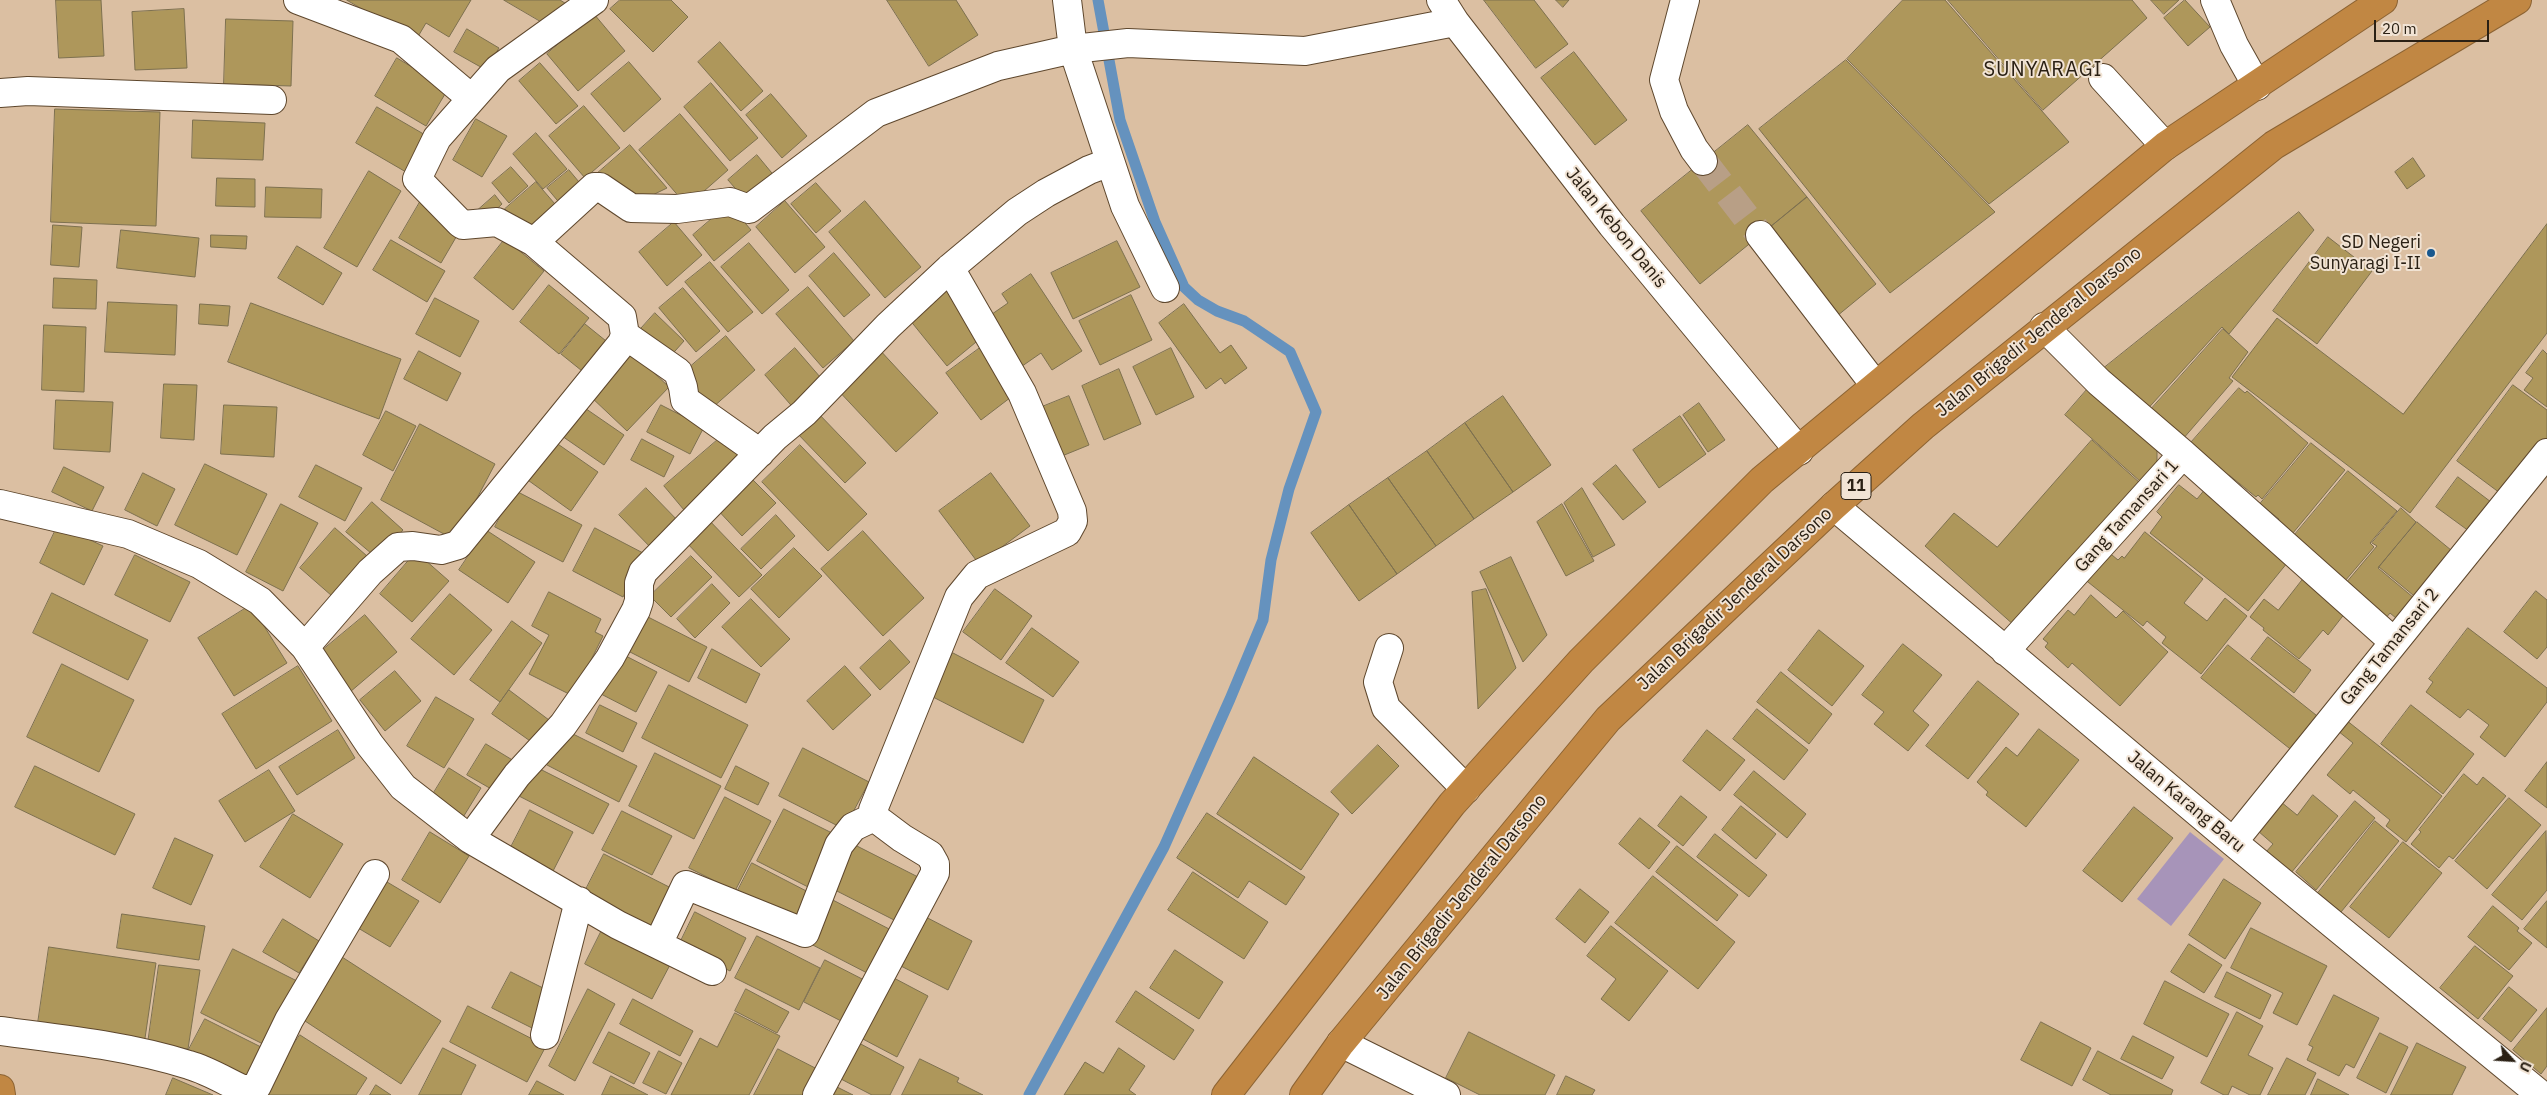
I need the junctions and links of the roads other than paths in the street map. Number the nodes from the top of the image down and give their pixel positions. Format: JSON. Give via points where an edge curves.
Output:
{"nodes":[{"id":1,"x":298,"y":0,"type":"edge"},
{"id":2,"x":594,"y":0,"type":"edge"},
{"id":3,"x":1068,"y":0,"type":"edge"},
{"id":4,"x":1685,"y":0,"type":"edge"},
{"id":5,"x":2215,"y":0,"type":"edge"},
{"id":6,"x":2383,"y":0,"type":"edge"},
{"id":7,"x":2517,"y":0,"type":"edge"},
{"id":8,"x":1448,"y":11,"type":"edge"},
{"id":9,"x":1079,"y":47,"type":"junction"},
{"id":10,"x":2103,"y":78,"type":"dead end"},
{"id":11,"x":2257,"y":86,"type":"junction"},
{"id":12,"x":0,"y":93,"type":"edge"},
{"id":13,"x":471,"y":98,"type":"junction"},
{"id":14,"x":272,"y":100,"type":"dead end"},
{"id":15,"x":2165,"y":146,"type":"junction"},
{"id":16,"x":1703,"y":161,"type":"tunnel mouth"},
{"id":17,"x":1110,"y":162,"type":"junction"},
{"id":18,"x":1760,"y":235,"type":"tunnel mouth"},
{"id":19,"x":534,"y":242,"type":"junction"},
{"id":20,"x":950,"y":268,"type":"junction"},
{"id":21,"x":1165,"y":288,"type":"dead end"},
{"id":22,"x":2044,"y":327,"type":"junction"},
{"id":23,"x":625,"y":336,"type":"junction"},
{"id":24,"x":1875,"y":385,"type":"junction"},
{"id":25,"x":1799,"y":451,"type":"junction"},
{"id":26,"x":2547,"y":453,"type":"edge"},
{"id":27,"x":760,"y":454,"type":"junction"},
{"id":28,"x":2183,"y":454,"type":"junction"},
{"id":29,"x":0,"y":504,"type":"edge"},
{"id":30,"x":1834,"y":506,"type":"junction"},
{"id":31,"x":2394,"y":642,"type":"junction"},
{"id":32,"x":305,"y":647,"type":"junction"},
{"id":33,"x":1388,"y":648,"type":"dead end"},
{"id":34,"x":2005,"y":651,"type":"junction"},
{"id":35,"x":1466,"y":789,"type":"junction"},
{"id":36,"x":874,"y":818,"type":"junction"},
{"id":37,"x":470,"y":839,"type":"junction"},
{"id":38,"x":2233,"y":842,"type":"junction"},
{"id":39,"x":375,"y":874,"type":"dead end"},
{"id":40,"x":579,"y":901,"type":"junction"},
{"id":41,"x":658,"y":944,"type":"junction"},
{"id":42,"x":712,"y":971,"type":"dead end"},
{"id":43,"x":0,"y":1031,"type":"edge"},
{"id":44,"x":545,"y":1035,"type":"dead end"},
{"id":45,"x":1341,"y":1043,"type":"junction"},
{"id":46,"x":0,"y":1089,"type":"edge"},
{"id":47,"x":1,"y":1095,"type":"edge"},
{"id":48,"x":817,"y":1095,"type":"edge"},
{"id":49,"x":1226,"y":1095,"type":"edge"},
{"id":50,"x":1304,"y":1095,"type":"edge"},
{"id":51,"x":1446,"y":1095,"type":"edge"},
{"id":52,"x":2541,"y":1095,"type":"edge"}],
"edges":[{"from":1,"to":13,"type":"street","via":[[401,39]]},
{"from":2,"to":13,"type":"street","via":[[498,69]]},
{"from":3,"to":9,"type":"street"},
{"from":4,"to":16,"type":"street","via":[[1664,80],[1674,111]]},
{"from":5,"to":11,"type":"street","via":[[2234,46]]},
{"from":6,"to":11,"type":"highway"},
{"from":7,"to":22,"type":"highway","name":"Jalan Brigadir Jenderal Darsono","number":"11","via":[[2274,145]]},
{"from":8,"to":9,"type":"street","via":[[1306,51],[1128,43]]},
{"from":8,"to":25,"type":"street","name":"Jalan Kebon Danis","via":[[1612,225]]},
{"from":9,"to":17,"type":"street"},
{"from":9,"to":19,"type":"street","via":[[998,66],[876,113],[748,210],[730,202],[677,209],[631,208],[600,187],[594,187]]},
{"from":10,"to":15,"type":"street"},
{"from":11,"to":15,"type":"highway"},
{"from":12,"to":14,"type":"street"},
{"from":13,"to":19,"type":"street","via":[[438,138],[417,179],[460,224],[497,222]]},
{"from":15,"to":24,"type":"highway"},
{"from":17,"to":20,"type":"street","via":[[1046,193],[1017,212]]},
{"from":17,"to":21,"type":"street","via":[[1125,206]]},
{"from":18,"to":24,"type":"street"},
{"from":19,"to":23,"type":"street","via":[[622,318]]},
{"from":20,"to":27,"type":"street"},
{"from":20,"to":36,"type":"street","via":[[1022,393],[1072,511],[1073,521],[1067,532],[977,575],[963,591],[876,801]]},
{"from":22,"to":28,"type":"street","name":"Gang Tamansari 1","via":[[2099,382]]},
{"from":22,"to":30,"type":"highway","name":"Jalan Brigadir Jenderal Darsono","number":"11","via":[[1923,426]]},
{"from":23,"to":27,"type":"street","via":[[678,372],[685,400]]},
{"from":23,"to":32,"type":"street","via":[[458,545],[441,550],[398,547],[370,572]]},
{"from":24,"to":25,"type":"highway"},
{"from":25,"to":35,"type":"highway","via":[[1762,480],[1580,661]]},
{"from":26,"to":31,"type":"street","name":"Gang Tamansari 2"},
{"from":27,"to":37,"type":"street","via":[[643,572],[636,610],[610,658],[563,725],[517,775]]},
{"from":28,"to":31,"type":"street"},
{"from":28,"to":34,"type":"street","name":"Gang Tamansari 1"},
{"from":29,"to":32,"type":"street","via":[[128,534],[199,564],[260,600]]},
{"from":30,"to":34,"type":"street","name":"Jalan Karang Baru"},
{"from":30,"to":45,"type":"highway","name":"Jalan Brigadir Jenderal Darsono","number":"11","via":[[1608,719]]},
{"from":31,"to":38,"type":"street","name":"Gang Tamansari 2"},
{"from":32,"to":37,"type":"street","via":[[370,745],[403,787]]},
{"from":33,"to":35,"type":"street","via":[[1378,682],[1386,708]]},
{"from":34,"to":38,"type":"street","name":"Jalan Karang Baru"},
{"from":35,"to":49,"type":"highway"},
{"from":36,"to":41,"type":"street","via":[[853,827],[839,845],[806,933],[686,885]]},
{"from":36,"to":48,"type":"street","via":[[930,855],[935,873]]},
{"from":37,"to":40,"type":"street"},
{"from":38,"to":52,"type":"street","name":"Jalan Karang Baru"},
{"from":39,"to":43,"type":"street","via":[[290,1020],[257,1086],[242,1089],[191,1065],[114,1046]]},
{"from":40,"to":41,"type":"street","via":[[612,922]]},
{"from":40,"to":44,"type":"street"},
{"from":41,"to":42,"type":"street"},
{"from":45,"to":50,"type":"highway","name":"Jalan Brigadir Jenderal Darsono","number":"11"},
{"from":45,"to":51,"type":"street"},
{"from":46,"to":47,"type":"highway"}]}
